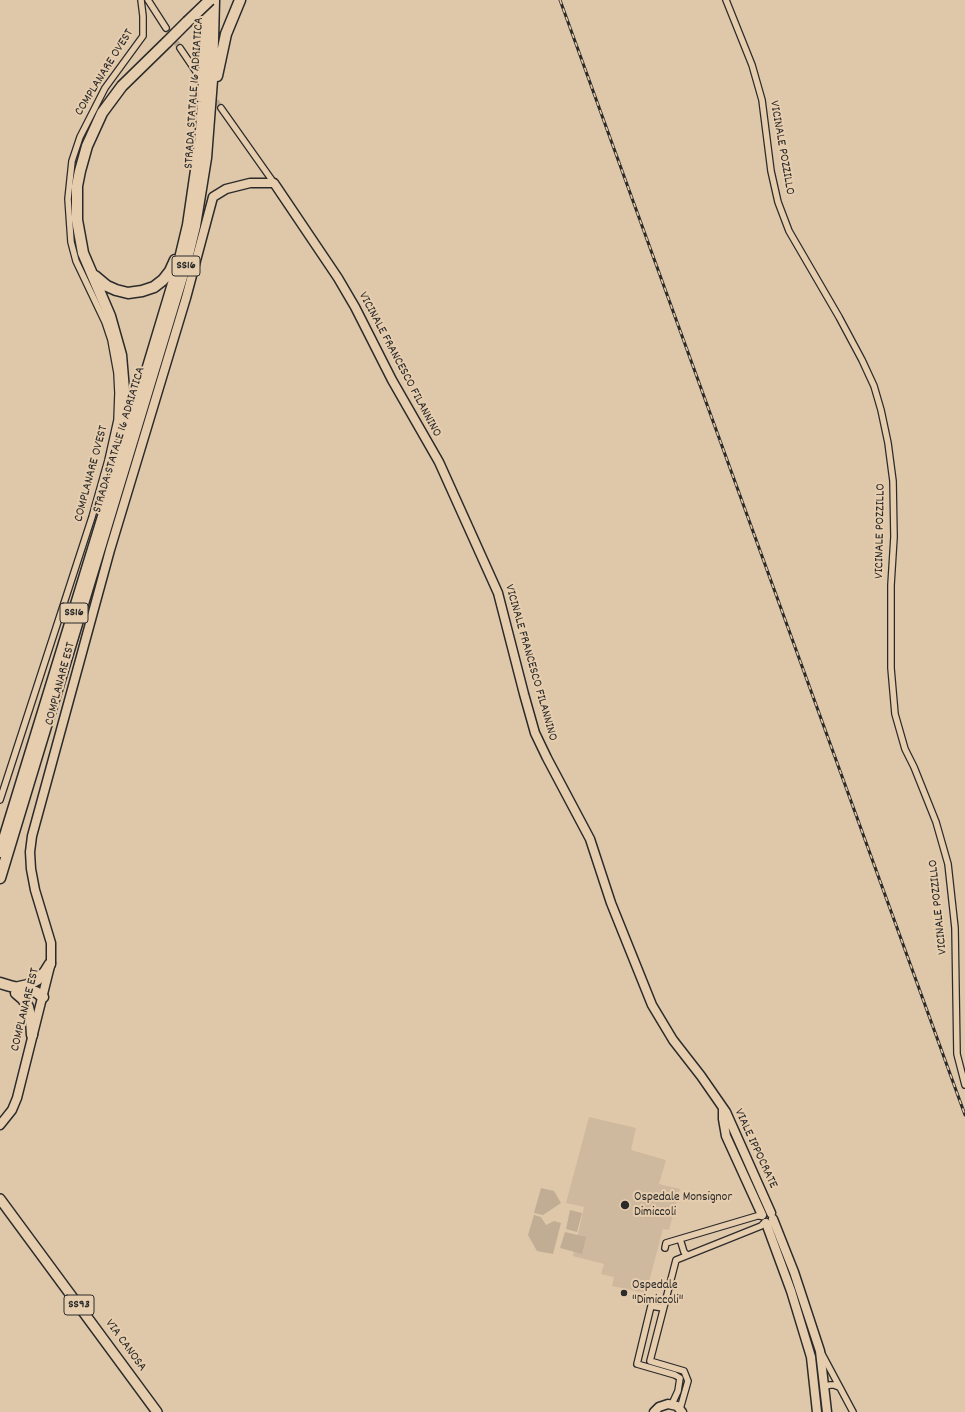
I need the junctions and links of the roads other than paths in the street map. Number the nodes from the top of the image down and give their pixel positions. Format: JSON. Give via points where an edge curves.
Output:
{"nodes":[{"id":1,"x":141,"y":0,"type":"edge"},
{"id":2,"x":148,"y":0,"type":"edge"},
{"id":3,"x":207,"y":0,"type":"edge"},
{"id":4,"x":210,"y":0,"type":"edge"},
{"id":5,"x":214,"y":0,"type":"edge"},
{"id":6,"x":240,"y":0,"type":"edge"},
{"id":7,"x":726,"y":0,"type":"edge"},
{"id":8,"x":166,"y":28,"type":"tunnel mouth"},
{"id":9,"x":180,"y":48,"type":"tunnel mouth"},
{"id":10,"x":199,"y":76,"type":"dead end"},
{"id":11,"x":221,"y":108,"type":"tunnel mouth"},
{"id":12,"x":209,"y":126,"type":"junction"},
{"id":13,"x":274,"y":183,"type":"junction"},
{"id":14,"x":194,"y":190,"type":"junction"},
{"id":15,"x":91,"y":272,"type":"junction"},
{"id":16,"x":108,"y":500,"type":"junction"},
{"id":17,"x":48,"y":709,"type":"junction"},
{"id":18,"x":0,"y":800,"type":"edge"},
{"id":19,"x":0,"y":852,"type":"edge"},
{"id":20,"x":0,"y":877,"type":"edge"},
{"id":21,"x":50,"y":964,"type":"junction"},
{"id":22,"x":0,"y":983,"type":"edge"},
{"id":23,"x":0,"y":988,"type":"edge"},
{"id":24,"x":17,"y":990,"type":"junction"},
{"id":25,"x":42,"y":997,"type":"junction"},
{"id":26,"x":32,"y":1035,"type":"junction"},
{"id":27,"x":965,"y":1085,"type":"edge"},
{"id":28,"x":724,"y":1109,"type":"joint"},
{"id":29,"x":0,"y":1124,"type":"edge"},
{"id":30,"x":0,"y":1199,"type":"edge"},
{"id":31,"x":766,"y":1218,"type":"junction"},
{"id":32,"x":680,"y":1239,"type":"junction"},
{"id":33,"x":665,"y":1248,"type":"dead end"},
{"id":34,"x":687,"y":1255,"type":"junction"},
{"id":35,"x":663,"y":1308,"type":"junction"},
{"id":36,"x":820,"y":1351,"type":"junction"},
{"id":37,"x":839,"y":1388,"type":"junction"},
{"id":38,"x":824,"y":1390,"type":"junction"},
{"id":39,"x":672,"y":1404,"type":"junction"},
{"id":40,"x":681,"y":1411,"type":"edge"},
{"id":41,"x":157,"y":1412,"type":"edge"},
{"id":42,"x":654,"y":1412,"type":"edge"},
{"id":43,"x":817,"y":1412,"type":"edge"},
{"id":44,"x":826,"y":1412,"type":"edge"},
{"id":45,"x":853,"y":1412,"type":"edge"}],
"edges":[{"from":1,"to":18,"type":"street","name":"COMPLANARE OVEST","via":[[143,36],[105,88],[80,137],[72,160],[68,199],[71,242],[76,261],[111,340],[117,373],[117,420],[90,525]]},
{"from":2,"to":8,"type":"street"},
{"from":3,"to":14,"type":"highway","name":"STRADA STATALE 16 ADRIATICA","number":"SS16","via":[[203,108]]},
{"from":4,"to":15,"type":"highway","number":"SS16","bridge":true,"via":[[130,77],[111,99],[85,150],[78,179],[76,206],[82,248]]},
{"from":5,"to":12,"type":"highway","name":"STRADA STATALE 16 ADRIATICA","number":"SS16"},
{"from":6,"to":12,"type":"highway","number":"SS16","via":[[222,50]]},
{"from":7,"to":27,"type":"street","name":"VICINALE POZZILLO","via":[[752,65],[762,100],[771,171],[778,202],[789,231],[862,360],[881,410],[893,481],[891,668],[896,714],[905,749],[936,822],[948,864],[955,928],[957,1054]]},
{"from":9,"to":10,"type":"street"},
{"from":11,"to":13,"type":"street","name":"VICINALE FRANCESCO FILANNINO"},
{"from":12,"to":17,"type":"highway","name":"STRADA STATALE 16 ADRIATICA","number":"SS16","via":[[201,191],[186,267]]},
{"from":13,"to":21,"type":"street","name":"COMPLANARE EST","via":[[250,183],[226,189],[213,197],[186,298],[110,550],[31,839],[31,874],[51,944]]},
{"from":13,"to":28,"type":"street","name":"VICINALE FRANCESCO FILANNINO","via":[[338,278],[439,462],[498,593],[536,733],[590,839],[610,903],[652,1005],[673,1040]]},
{"from":14,"to":15,"type":"highway","number":"SS16","via":[[173,265],[159,284],[142,291],[122,292],[107,286]]},
{"from":14,"to":16,"type":"highway","name":"STRADA STATALE 16 ADRIATICA","number":"SS16","via":[[178,268]]},
{"from":15,"to":16,"type":"highway","number":"SS16","via":[[113,323],[124,378],[123,432]]},
{"from":16,"to":17,"type":"highway","name":"STRADA STATALE 16 ADRIATICA","number":"SS16"},
{"from":17,"to":19,"type":"highway","name":"STRADA STATALE 16 ADRIATICA","number":"SS16"},
{"from":17,"to":20,"type":"highway","name":"STRADA STATALE 16 ADRIATICA","number":"SS16"},
{"from":21,"to":24,"type":"highway","via":[[37,980]]},
{"from":21,"to":25,"type":"street","name":"COMPLANARE EST"},
{"from":22,"to":24,"type":"highway"},
{"from":23,"to":24,"type":"highway"},
{"from":24,"to":25,"type":"highway","via":[[36,992]]},
{"from":24,"to":26,"type":"highway","via":[[28,1007],[32,1020]]},
{"from":25,"to":26,"type":"street","name":"COMPLANARE EST"},
{"from":26,"to":29,"type":"street","name":"COMPLANARE EST","via":[[16,1101]]},
{"from":28,"to":31,"type":"street","name":"VIALE IPPOCRATE"},
{"from":30,"to":41,"type":"main road","name":"VIA CANOSA","number":"SS93"},
{"from":31,"to":32,"type":"street","via":[[757,1216]]},
{"from":31,"to":34,"type":"street","via":[[761,1226]]},
{"from":31,"to":36,"type":"street","name":"VIALE IPPOCRATE","via":[[794,1272]]},
{"from":31,"to":43,"type":"street","name":"VIALE IPPOCRATE","via":[[811,1357]]},
{"from":32,"to":33,"type":"street","via":[[666,1243]]},
{"from":32,"to":34,"type":"street"},
{"from":34,"to":35,"type":"street","via":[[676,1260]]},
{"from":35,"to":39,"type":"street","via":[[651,1306],[637,1364],[680,1378]]},
{"from":35,"to":40,"type":"street","via":[[650,1361],[684,1371],[688,1381]]},
{"from":36,"to":37,"type":"street"},
{"from":36,"to":38,"type":"street","name":"VIALE IPPOCRATE"},
{"from":37,"to":38,"type":"street","via":[[830,1384]]},
{"from":37,"to":45,"type":"street"},
{"from":38,"to":44,"type":"street","name":"VIALE IPPOCRATE"},
{"from":39,"to":40,"type":"street"},
{"from":39,"to":42,"type":"street","via":[[664,1404]]}]}
